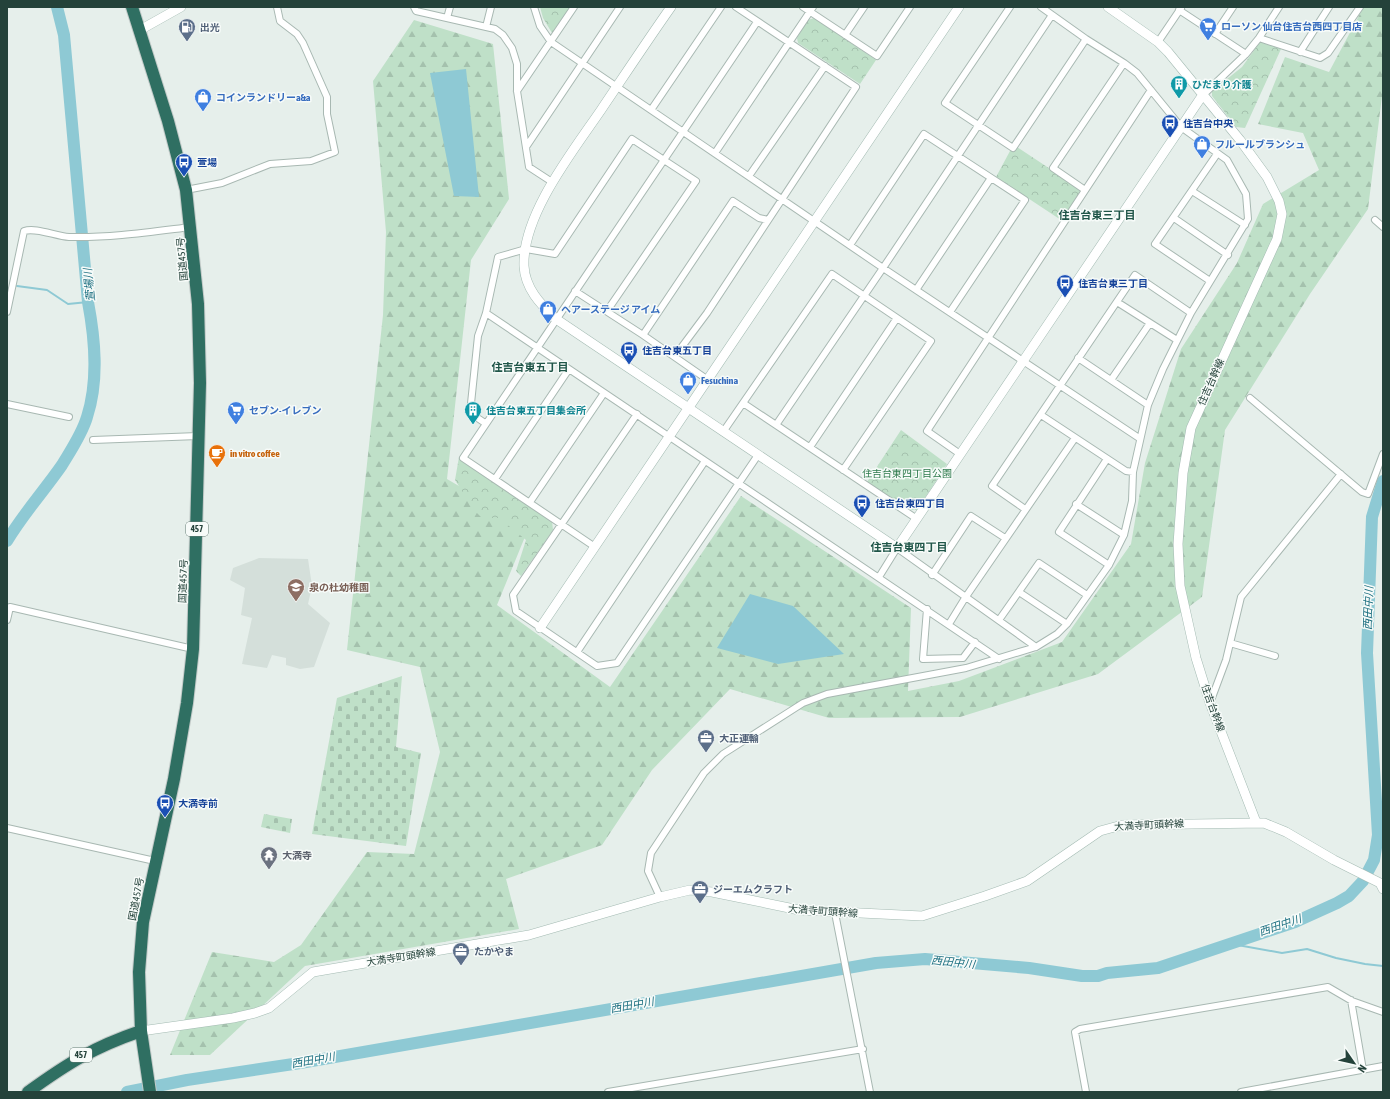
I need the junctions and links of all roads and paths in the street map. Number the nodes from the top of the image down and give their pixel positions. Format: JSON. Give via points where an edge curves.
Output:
{"nodes":[{"id":1,"x":132,"y":7,"type":"edge"},
{"id":2,"x":182,"y":7,"type":"edge"},
{"id":3,"x":277,"y":7,"type":"edge"},
{"id":4,"x":414,"y":7,"type":"edge"},
{"id":5,"x":450,"y":7,"type":"edge"},
{"id":6,"x":490,"y":7,"type":"edge"},
{"id":7,"x":534,"y":7,"type":"edge"},
{"id":8,"x":574,"y":7,"type":"edge"},
{"id":9,"x":620,"y":7,"type":"edge"},
{"id":10,"x":671,"y":7,"type":"edge"},
{"id":11,"x":721,"y":7,"type":"edge"},
{"id":12,"x":736,"y":7,"type":"edge"},
{"id":13,"x":803,"y":7,"type":"edge"},
{"id":14,"x":864,"y":7,"type":"edge"},
{"id":15,"x":910,"y":7,"type":"edge"},
{"id":16,"x":959,"y":7,"type":"edge"},
{"id":17,"x":1010,"y":7,"type":"edge"},
{"id":18,"x":1041,"y":7,"type":"edge"},
{"id":19,"x":1108,"y":7,"type":"edge"},
{"id":20,"x":1233,"y":7,"type":"edge"},
{"id":21,"x":1279,"y":7,"type":"edge"},
{"id":22,"x":1329,"y":7,"type":"edge"},
{"id":23,"x":1360,"y":7,"type":"edge"},
{"id":24,"x":811,"y":9,"type":"edge"},
{"id":25,"x":1180,"y":9,"type":"edge"},
{"id":26,"x":1052,"y":14,"type":"junction"},
{"id":27,"x":448,"y":18,"type":"junction"},
{"id":28,"x":757,"y":22,"type":"junction"},
{"id":29,"x":486,"y":27,"type":"junction"},
{"id":30,"x":140,"y":30,"type":"junction"},
{"id":31,"x":1215,"y":34,"type":"junction"},
{"id":32,"x":845,"y":35,"type":"junction"},
{"id":33,"x":1259,"y":38,"type":"junction"},
{"id":34,"x":1086,"y":39,"type":"junction"},
{"id":35,"x":551,"y":42,"type":"junction"},
{"id":36,"x":790,"y":42,"type":"junction"},
{"id":37,"x":1158,"y":42,"type":"junction"},
{"id":38,"x":1300,"y":52,"type":"junction"},
{"id":39,"x":1246,"y":54,"type":"junction"},
{"id":40,"x":1124,"y":63,"type":"junction"},
{"id":41,"x":582,"y":64,"type":"junction"},
{"id":42,"x":825,"y":66,"type":"junction"},
{"id":43,"x":616,"y":87,"type":"junction"},
{"id":44,"x":1151,"y":90,"type":"junction"},
{"id":45,"x":517,"y":91,"type":"junction"},
{"id":46,"x":1202,"y":96,"type":"junction"},
{"id":47,"x":651,"y":110,"type":"junction"},
{"id":48,"x":978,"y":126,"type":"junction"},
{"id":49,"x":1181,"y":127,"type":"junction"},
{"id":50,"x":682,"y":131,"type":"junction"},
{"id":51,"x":526,"y":147,"type":"junction"},
{"id":52,"x":715,"y":153,"type":"junction"},
{"id":53,"x":1217,"y":154,"type":"junction"},
{"id":54,"x":957,"y":156,"type":"junction"},
{"id":55,"x":664,"y":159,"type":"junction"},
{"id":56,"x":749,"y":176,"type":"junction"},
{"id":57,"x":991,"y":178,"type":"junction"},
{"id":58,"x":552,"y":182,"type":"junction"},
{"id":59,"x":186,"y":190,"type":"junction"},
{"id":60,"x":1085,"y":190,"type":"junction"},
{"id":61,"x":1192,"y":191,"type":"junction"},
{"id":62,"x":782,"y":199,"type":"junction"},
{"id":63,"x":1174,"y":218,"type":"junction"},
{"id":64,"x":768,"y":220,"type":"junction"},
{"id":65,"x":1375,"y":220,"type":"dead end"},
{"id":66,"x":815,"y":221,"type":"junction"},
{"id":67,"x":1245,"y":225,"type":"junction"},
{"id":68,"x":191,"y":227,"type":"junction"},
{"id":69,"x":1383,"y":227,"type":"edge"},
{"id":70,"x":850,"y":245,"type":"junction"},
{"id":71,"x":526,"y":249,"type":"junction"},
{"id":72,"x":1228,"y":255,"type":"junction"},
{"id":73,"x":883,"y":268,"type":"junction"},
{"id":74,"x":1210,"y":281,"type":"junction"},
{"id":75,"x":916,"y":290,"type":"junction"},
{"id":76,"x":575,"y":291,"type":"junction"},
{"id":77,"x":864,"y":296,"type":"junction"},
{"id":78,"x":1117,"y":302,"type":"junction"},
{"id":79,"x":607,"y":311,"type":"junction"},
{"id":80,"x":7,"y":312,"type":"edge"},
{"id":81,"x":950,"y":312,"type":"junction"},
{"id":82,"x":1191,"y":313,"type":"junction"},
{"id":83,"x":486,"y":314,"type":"junction"},
{"id":84,"x":897,"y":318,"type":"junction"},
{"id":85,"x":556,"y":319,"type":"junction"},
{"id":86,"x":1150,"y":323,"type":"junction"},
{"id":87,"x":643,"y":335,"type":"junction"},
{"id":88,"x":987,"y":337,"type":"junction"},
{"id":89,"x":1177,"y":340,"type":"junction"},
{"id":90,"x":537,"y":346,"type":"junction"},
{"id":91,"x":675,"y":356,"type":"junction"},
{"id":92,"x":1078,"y":358,"type":"junction"},
{"id":93,"x":1022,"y":360,"type":"junction"},
{"id":94,"x":570,"y":369,"type":"junction"},
{"id":95,"x":708,"y":380,"type":"junction"},
{"id":96,"x":1112,"y":380,"type":"junction"},
{"id":97,"x":1060,"y":386,"type":"junction"},
{"id":98,"x":604,"y":393,"type":"junction"},
{"id":99,"x":1250,"y":398,"type":"dead end"},
{"id":100,"x":7,"y":404,"type":"edge"},
{"id":101,"x":743,"y":404,"type":"junction"},
{"id":102,"x":1148,"y":405,"type":"junction"},
{"id":103,"x":688,"y":408,"type":"junction"},
{"id":104,"x":637,"y":414,"type":"junction"},
{"id":105,"x":1041,"y":415,"type":"junction"},
{"id":106,"x":69,"y":417,"type":"dead end"},
{"id":107,"x":485,"y":423,"type":"junction"},
{"id":108,"x":776,"y":425,"type":"junction"},
{"id":109,"x":723,"y":432,"type":"junction"},
{"id":110,"x":198,"y":436,"type":"junction"},
{"id":111,"x":670,"y":437,"type":"junction"},
{"id":112,"x":1075,"y":438,"type":"junction"},
{"id":113,"x":1139,"y":438,"type":"junction"},
{"id":114,"x":93,"y":440,"type":"dead end"},
{"id":115,"x":810,"y":447,"type":"junction"},
{"id":116,"x":960,"y":454,"type":"junction"},
{"id":117,"x":1383,"y":454,"type":"edge"},
{"id":118,"x":758,"y":455,"type":"junction"},
{"id":119,"x":1107,"y":460,"type":"junction"},
{"id":120,"x":705,"y":461,"type":"junction"},
{"id":121,"x":843,"y":470,"type":"junction"},
{"id":122,"x":1133,"y":472,"type":"junction"},
{"id":123,"x":1341,"y":474,"type":"junction"},
{"id":124,"x":495,"y":479,"type":"junction"},
{"id":125,"x":738,"y":483,"type":"junction"},
{"id":126,"x":530,"y":502,"type":"junction"},
{"id":127,"x":1076,"y":504,"type":"junction"},
{"id":128,"x":1025,"y":509,"type":"junction"},
{"id":129,"x":917,"y":519,"type":"junction"},
{"id":130,"x":561,"y":525,"type":"junction"},
{"id":131,"x":1124,"y":535,"type":"junction"},
{"id":132,"x":1005,"y":538,"type":"junction"},
{"id":133,"x":595,"y":547,"type":"junction"},
{"id":134,"x":897,"y":548,"type":"junction"},
{"id":135,"x":1108,"y":565,"type":"junction"},
{"id":136,"x":932,"y":575,"type":"junction"},
{"id":137,"x":879,"y":578,"type":"junction"},
{"id":138,"x":1019,"y":592,"type":"junction"},
{"id":139,"x":1087,"y":595,"type":"junction"},
{"id":140,"x":965,"y":598,"type":"junction"},
{"id":141,"x":926,"y":609,"type":"junction"},
{"id":142,"x":7,"y":620,"type":"edge"},
{"id":143,"x":999,"y":620,"type":"junction"},
{"id":144,"x":949,"y":624,"type":"junction"},
{"id":145,"x":1066,"y":624,"type":"junction"},
{"id":146,"x":540,"y":628,"type":"junction"},
{"id":147,"x":975,"y":642,"type":"junction"},
{"id":148,"x":1230,"y":643,"type":"junction"},
{"id":149,"x":1036,"y":648,"type":"junction"},
{"id":150,"x":192,"y":649,"type":"junction"},
{"id":151,"x":577,"y":652,"type":"junction"},
{"id":152,"x":1275,"y":656,"type":"dead end"},
{"id":153,"x":999,"y":659,"type":"junction"},
{"id":154,"x":1210,"y":703,"type":"junction"},
{"id":155,"x":1256,"y":822,"type":"junction"},
{"id":156,"x":7,"y":828,"type":"edge"},
{"id":157,"x":155,"y":861,"type":"junction"},
{"id":158,"x":1380,"y":882,"type":"edge"},
{"id":159,"x":660,"y":897,"type":"junction"},
{"id":160,"x":835,"y":913,"type":"junction"},
{"id":161,"x":1351,"y":1000,"type":"junction"},
{"id":162,"x":1383,"y":1012,"type":"edge"},
{"id":163,"x":140,"y":1030,"type":"junction"},
{"id":164,"x":863,"y":1049,"type":"junction"},
{"id":165,"x":1383,"y":1066,"type":"edge"},
{"id":166,"x":1362,"y":1070,"type":"junction"},
{"id":167,"x":639,"y":1089,"type":"edge"},
{"id":168,"x":28,"y":1092,"type":"edge"},
{"id":169,"x":150,"y":1092,"type":"edge"},
{"id":170,"x":608,"y":1092,"type":"edge"},
{"id":171,"x":870,"y":1092,"type":"edge"},
{"id":172,"x":1086,"y":1092,"type":"edge"},
{"id":173,"x":1241,"y":1092,"type":"edge"}],
"edges":[{"from":1,"to":30,"type":"highway","name":"国道457号","number":"457"},
{"from":2,"to":30,"type":"street"},
{"from":3,"to":59,"type":"street","via":[[280,21],[297,34],[303,43],[327,97],[327,114],[335,152],[311,160],[270,164],[222,183]]},
{"from":4,"to":27,"type":"street","via":[[416,11]]},
{"from":5,"to":27,"type":"street"},
{"from":6,"to":29,"type":"street"},
{"from":7,"to":35,"type":"street","via":[[540,26]]},
{"from":8,"to":35,"type":"street"},
{"from":9,"to":41,"type":"street"},
{"from":10,"to":43,"type":"street"},
{"from":11,"to":47,"type":"street"},
{"from":12,"to":28,"type":"street"},
{"from":13,"to":24,"type":"street"},
{"from":14,"to":32,"type":"street"},
{"from":15,"to":32,"type":"street","via":[[877,56]]},
{"from":16,"to":66,"type":"street"},
{"from":17,"to":48,"type":"street","via":[[944,102]]},
{"from":18,"to":26,"type":"street"},
{"from":19,"to":37,"type":"street","name":"住吉台幹線"},
{"from":20,"to":31,"type":"street"},
{"from":21,"to":33,"type":"street"},
{"from":22,"to":38,"type":"street"},
{"from":23,"to":38,"type":"street","via":[[1324,57]]},
{"from":24,"to":32,"type":"street"},
{"from":24,"to":36,"type":"street"},
{"from":25,"to":31,"type":"street"},
{"from":25,"to":37,"type":"street"},
{"from":26,"to":34,"type":"street"},
{"from":26,"to":48,"type":"street"},
{"from":27,"to":29,"type":"street"},
{"from":28,"to":36,"type":"street"},
{"from":28,"to":50,"type":"street"},
{"from":29,"to":45,"type":"street","via":[[499,31],[512,48],[516,64]]},
{"from":30,"to":59,"type":"highway","name":"国道457号","number":"457"},
{"from":31,"to":39,"type":"street"},
{"from":33,"to":38,"type":"street"},
{"from":33,"to":39,"type":"street"},
{"from":34,"to":40,"type":"street"},
{"from":34,"to":48,"type":"street","via":[[1014,148]]},
{"from":35,"to":41,"type":"street"},
{"from":35,"to":45,"type":"street"},
{"from":36,"to":42,"type":"street"},
{"from":36,"to":52,"type":"street"},
{"from":37,"to":46,"type":"street","name":"住吉台幹線"},
{"from":39,"to":46,"type":"street"},
{"from":40,"to":44,"type":"street"},
{"from":40,"to":60,"type":"street","via":[[1053,168]]},
{"from":41,"to":43,"type":"street"},
{"from":41,"to":51,"type":"street"},
{"from":42,"to":56,"type":"street"},
{"from":42,"to":62,"type":"street","via":[[856,87]]},
{"from":43,"to":47,"type":"street"},
{"from":43,"to":58,"type":"street"},
{"from":44,"to":49,"type":"street"},
{"from":44,"to":60,"type":"street"},
{"from":45,"to":51,"type":"street"},
{"from":46,"to":49,"type":"street"},
{"from":46,"to":154,"type":"street","name":"住吉台幹線","via":[[1259,164],[1274,189],[1282,214],[1277,239],[1201,402],[1191,428],[1186,454],[1178,544],[1180,586],[1194,651]]},
{"from":47,"to":50,"type":"street"},
{"from":48,"to":54,"type":"street"},
{"from":49,"to":53,"type":"street"},
{"from":49,"to":93,"type":"street"},
{"from":50,"to":52,"type":"street"},
{"from":50,"to":55,"type":"street"},
{"from":51,"to":58,"type":"street","via":[[530,167]]},
{"from":52,"to":56,"type":"street"},
{"from":53,"to":61,"type":"street"},
{"from":53,"to":67,"type":"street","via":[[1227,160],[1246,194],[1249,214]]},
{"from":54,"to":57,"type":"street"},
{"from":54,"to":70,"type":"street","via":[[924,134]]},
{"from":54,"to":73,"type":"street"},
{"from":55,"to":71,"type":"street","via":[[632,139],[555,254]]},
{"from":55,"to":76,"type":"street"},
{"from":55,"to":79,"type":"street","via":[[696,181]]},
{"from":56,"to":62,"type":"street"},
{"from":57,"to":75,"type":"street"},
{"from":57,"to":81,"type":"street","via":[[1025,200]]},
{"from":58,"to":71,"type":"street","via":[[529,231]]},
{"from":59,"to":68,"type":"highway","name":"国道457号","number":"457"},
{"from":60,"to":88,"type":"street"},
{"from":61,"to":63,"type":"street"},
{"from":61,"to":67,"type":"street"},
{"from":62,"to":64,"type":"street"},
{"from":62,"to":66,"type":"street"},
{"from":63,"to":72,"type":"street"},
{"from":63,"to":74,"type":"street","via":[[1155,244]]},
{"from":64,"to":87,"type":"street","via":[[758,218],[733,201]]},
{"from":64,"to":91,"type":"street"},
{"from":65,"to":69,"type":"street"},
{"from":66,"to":70,"type":"street"},
{"from":66,"to":95,"type":"street"},
{"from":67,"to":72,"type":"street"},
{"from":68,"to":80,"type":"street","via":[[95,237],[50,235],[31,229],[24,231]]},
{"from":68,"to":110,"type":"highway","name":"国道457号","number":"457","via":[[198,304]]},
{"from":70,"to":73,"type":"street"},
{"from":71,"to":83,"type":"street","via":[[498,256]]},
{"from":71,"to":85,"type":"street","via":[[524,264],[529,285],[534,296]]},
{"from":72,"to":74,"type":"street"},
{"from":73,"to":75,"type":"street"},
{"from":73,"to":77,"type":"street"},
{"from":74,"to":82,"type":"street"},
{"from":75,"to":81,"type":"street"},
{"from":76,"to":79,"type":"street"},
{"from":76,"to":85,"type":"street"},
{"from":77,"to":84,"type":"street"},
{"from":77,"to":101,"type":"street","via":[[832,274]]},
{"from":77,"to":108,"type":"street"},
{"from":78,"to":82,"type":"street","via":[[1135,275]]},
{"from":78,"to":86,"type":"street"},
{"from":78,"to":92,"type":"street"},
{"from":79,"to":87,"type":"street"},
{"from":81,"to":88,"type":"street"},
{"from":82,"to":89,"type":"street"},
{"from":83,"to":90,"type":"street"},
{"from":83,"to":107,"type":"street","via":[[478,336],[470,413]]},
{"from":84,"to":115,"type":"street"},
{"from":84,"to":121,"type":"street","via":[[931,341]]},
{"from":85,"to":90,"type":"street"},
{"from":85,"to":103,"type":"street"},
{"from":86,"to":89,"type":"street"},
{"from":86,"to":96,"type":"street"},
{"from":87,"to":91,"type":"street"},
{"from":88,"to":93,"type":"street"},
{"from":88,"to":116,"type":"street","via":[[927,431]]},
{"from":89,"to":102,"type":"street"},
{"from":90,"to":94,"type":"street"},
{"from":90,"to":107,"type":"street"},
{"from":91,"to":95,"type":"street"},
{"from":92,"to":96,"type":"street"},
{"from":92,"to":97,"type":"street"},
{"from":93,"to":97,"type":"street"},
{"from":93,"to":116,"type":"street"},
{"from":94,"to":98,"type":"street"},
{"from":94,"to":124,"type":"street"},
{"from":95,"to":103,"type":"street"},
{"from":96,"to":102,"type":"street"},
{"from":97,"to":105,"type":"street"},
{"from":97,"to":113,"type":"street"},
{"from":98,"to":104,"type":"street"},
{"from":98,"to":126,"type":"street"},
{"from":99,"to":123,"type":"street"},
{"from":100,"to":106,"type":"street"},
{"from":101,"to":108,"type":"street"},
{"from":101,"to":109,"type":"street"},
{"from":102,"to":113,"type":"street"},
{"from":103,"to":109,"type":"street"},
{"from":103,"to":111,"type":"street"},
{"from":104,"to":111,"type":"street"},
{"from":104,"to":130,"type":"street"},
{"from":105,"to":112,"type":"street"},
{"from":105,"to":128,"type":"street","via":[[992,486]]},
{"from":107,"to":124,"type":"street","via":[[463,458]]},
{"from":108,"to":115,"type":"street"},
{"from":109,"to":118,"type":"street"},
{"from":110,"to":114,"type":"street"},
{"from":110,"to":150,"type":"highway","name":"国道457号","number":"457"},
{"from":111,"to":120,"type":"street"},
{"from":111,"to":133,"type":"street"},
{"from":112,"to":119,"type":"street"},
{"from":112,"to":128,"type":"street"},
{"from":113,"to":122,"type":"street"},
{"from":115,"to":121,"type":"street"},
{"from":116,"to":129,"type":"street"},
{"from":117,"to":123,"type":"street","via":[[1368,494]]},
{"from":118,"to":125,"type":"street"},
{"from":118,"to":134,"type":"street"},
{"from":119,"to":122,"type":"street","via":[[1126,471]]},
{"from":119,"to":127,"type":"street"},
{"from":120,"to":125,"type":"street"},
{"from":120,"to":151,"type":"street"},
{"from":121,"to":129,"type":"street"},
{"from":122,"to":131,"type":"street","via":[[1132,501]]},
{"from":123,"to":148,"type":"street","via":[[1241,597]]},
{"from":124,"to":126,"type":"street"},
{"from":125,"to":137,"type":"street"},
{"from":125,"to":151,"type":"street","via":[[617,663],[597,666]]},
{"from":126,"to":130,"type":"street"},
{"from":127,"to":131,"type":"street"},
{"from":127,"to":135,"type":"street","via":[[1059,532]]},
{"from":128,"to":132,"type":"street"},
{"from":129,"to":134,"type":"street"},
{"from":130,"to":133,"type":"street"},
{"from":130,"to":146,"type":"street","via":[[513,595],[516,611]]},
{"from":131,"to":135,"type":"street"},
{"from":132,"to":136,"type":"street","via":[[971,516]]},
{"from":132,"to":140,"type":"street"},
{"from":133,"to":146,"type":"street"},
{"from":134,"to":136,"type":"street"},
{"from":134,"to":137,"type":"street"},
{"from":135,"to":139,"type":"street"},
{"from":136,"to":140,"type":"street"},
{"from":137,"to":141,"type":"street"},
{"from":138,"to":139,"type":"street","via":[[1039,564]]},
{"from":138,"to":143,"type":"street"},
{"from":138,"to":145,"type":"street"},
{"from":139,"to":145,"type":"street"},
{"from":140,"to":143,"type":"street"},
{"from":140,"to":144,"type":"street"},
{"from":141,"to":144,"type":"street"},
{"from":141,"to":147,"type":"street","via":[[923,659],[963,658]]},
{"from":142,"to":150,"type":"street","via":[[10,607]]},
{"from":143,"to":149,"type":"street"},
{"from":144,"to":147,"type":"street"},
{"from":145,"to":149,"type":"street","via":[[1057,634]]},
{"from":146,"to":151,"type":"street"},
{"from":147,"to":153,"type":"street"},
{"from":148,"to":152,"type":"street"},
{"from":148,"to":154,"type":"street"},
{"from":149,"to":153,"type":"street"},
{"from":150,"to":157,"type":"highway","name":"国道457号","number":"457","via":[[187,703],[174,779]]},
{"from":153,"to":159,"type":"street","via":[[966,668],[827,694],[803,703],[723,754],[704,773],[651,853],[648,871]]},
{"from":154,"to":155,"type":"street","name":"住吉台幹線"},
{"from":155,"to":158,"type":"street","name":"大満寺町頭幹線","via":[[1286,832],[1354,871]]},
{"from":155,"to":160,"type":"street","name":"大満寺町頭幹線","via":[[1111,827],[1100,831],[1027,880],[933,913],[914,916]]},
{"from":156,"to":157,"type":"street"},
{"from":157,"to":163,"type":"highway","name":"国道457号","number":"457","via":[[143,922],[139,972]]},
{"from":159,"to":160,"type":"street","name":"大満寺町頭幹線","via":[[699,890],[786,909]]},
{"from":159,"to":163,"type":"street","name":"大満寺町頭幹線","via":[[529,935],[313,972],[269,1008],[255,1014]]},
{"from":160,"to":164,"type":"street"},
{"from":161,"to":162,"type":"street"},
{"from":161,"to":166,"type":"street"},
{"from":161,"to":172,"type":"street","via":[[1328,987],[1078,1030],[1075,1032]]},
{"from":163,"to":168,"type":"highway","number":"457","via":[[82,1055]]},
{"from":163,"to":169,"type":"highway","number":"457"},
{"from":164,"to":167,"type":"street"},
{"from":164,"to":171,"type":"street"},
{"from":165,"to":166,"type":"street"},
{"from":166,"to":173,"type":"street"},
{"from":167,"to":170,"type":"street"}]}
